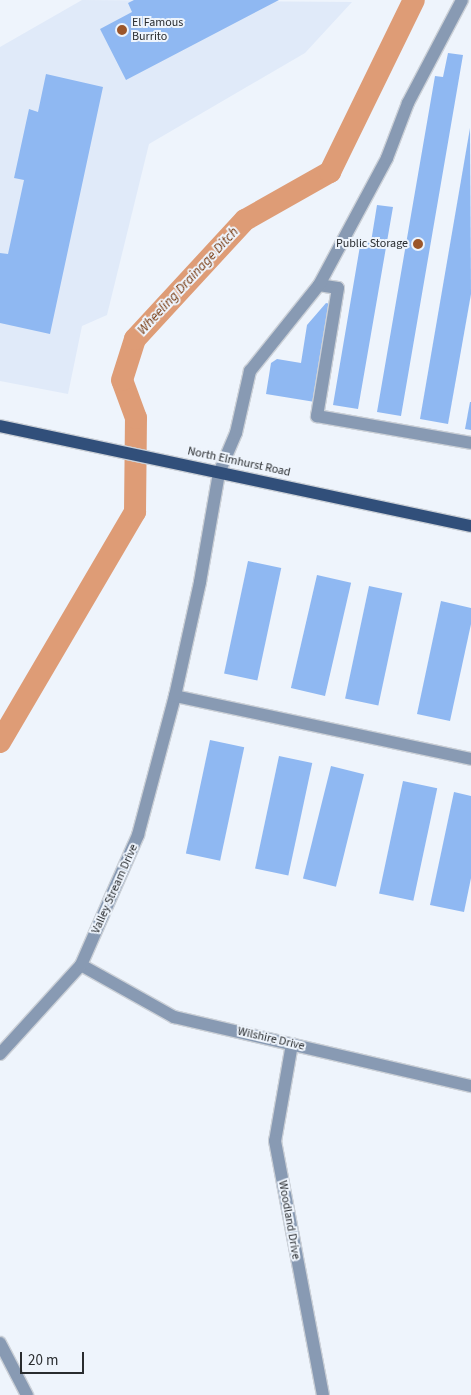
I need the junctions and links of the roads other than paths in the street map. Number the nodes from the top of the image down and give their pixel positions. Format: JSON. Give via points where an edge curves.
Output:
{"nodes":[{"id":1,"x":462,"y":0,"type":"edge"},
{"id":2,"x":319,"y":285,"type":"junction"},
{"id":3,"x":4,"y":427,"type":"edge"},
{"id":4,"x":471,"y":443,"type":"edge"},
{"id":5,"x":219,"y":473,"type":"junction"},
{"id":6,"x":471,"y":526,"type":"edge"},
{"id":7,"x":174,"y":696,"type":"junction"},
{"id":8,"x":471,"y":759,"type":"edge"},
{"id":9,"x":81,"y":965,"type":"junction"},
{"id":10,"x":292,"y":1044,"type":"junction"},
{"id":11,"x":0,"y":1054,"type":"edge"},
{"id":12,"x":471,"y":1086,"type":"edge"},
{"id":13,"x":0,"y":1343,"type":"edge"},
{"id":14,"x":26,"y":1395,"type":"edge"},
{"id":15,"x":323,"y":1395,"type":"edge"}],
"edges":[{"from":1,"to":2,"type":"street","name":"Valley Stream Drive","via":[[408,103],[387,158]]},
{"from":2,"to":4,"type":"street","via":[[338,288],[317,416]]},
{"from":2,"to":5,"type":"street","name":"Valley Stream Drive","via":[[250,371],[236,433]]},
{"from":3,"to":5,"type":"main road","name":"North Elmhurst Road"},
{"from":5,"to":6,"type":"main road","name":"North Elmhurst Road"},
{"from":5,"to":7,"type":"street","name":"Valley Stream Drive","via":[[200,582]]},
{"from":7,"to":8,"type":"street"},
{"from":7,"to":9,"type":"street","name":"Valley Stream Drive","via":[[138,835]]},
{"from":9,"to":10,"type":"street","name":"Wilshire Drive","via":[[174,1017]]},
{"from":9,"to":11,"type":"street","name":"Valley Stream Drive"},
{"from":10,"to":12,"type":"street","name":"Wilshire Drive"},
{"from":10,"to":15,"type":"street","name":"Woodland Drive","via":[[275,1141]]},
{"from":13,"to":14,"type":"street"}]}
